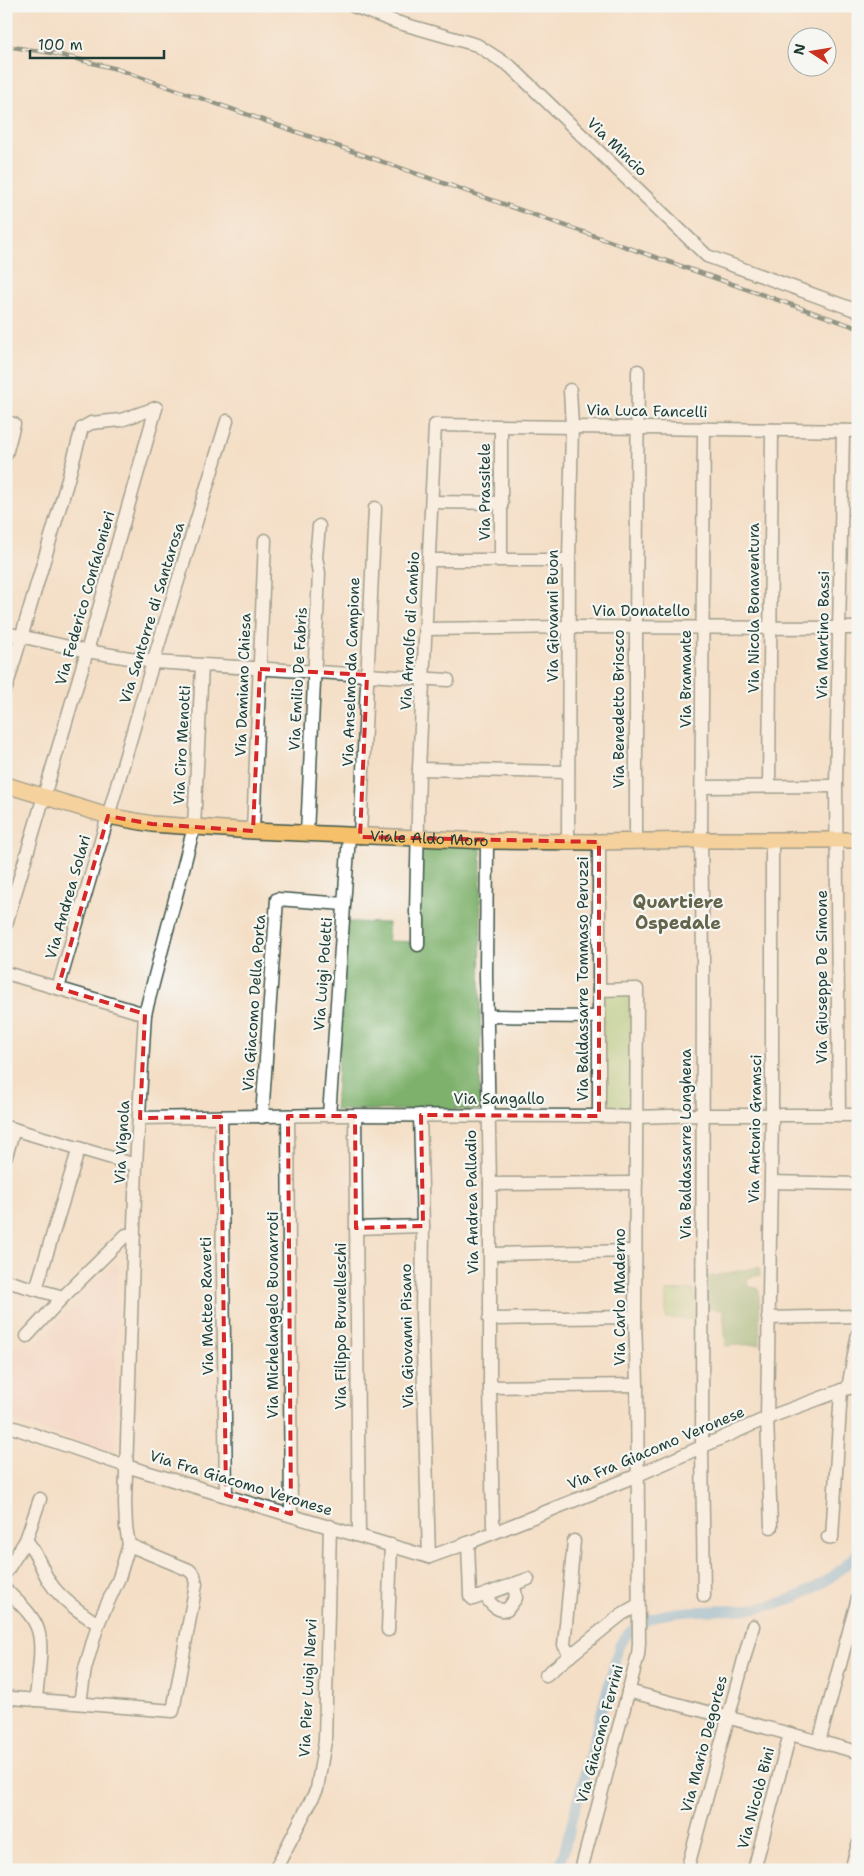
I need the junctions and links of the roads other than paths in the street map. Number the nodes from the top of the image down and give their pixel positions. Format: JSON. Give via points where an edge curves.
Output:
{"nodes":[{"id":1,"x":353,"y":6,"type":"edge"},
{"id":2,"x":858,"y":311,"type":"edge"},
{"id":3,"x":638,"y":371,"type":"dead end"},
{"id":4,"x":570,"y":390,"type":"dead end"},
{"id":5,"x":227,"y":421,"type":"dead end"},
{"id":6,"x":6,"y":422,"type":"edge"},
{"id":7,"x":435,"y":425,"type":"joint"},
{"id":8,"x":501,"y":426,"type":"junction"},
{"id":9,"x":572,"y":426,"type":"junction"},
{"id":10,"x":638,"y":427,"type":"junction"},
{"id":11,"x":704,"y":428,"type":"junction"},
{"id":12,"x":772,"y":430,"type":"junction"},
{"id":13,"x":843,"y":431,"type":"junction"},
{"id":14,"x":858,"y":431,"type":"edge"},
{"id":15,"x":6,"y":454,"type":"edge"},
{"id":16,"x":432,"y":502,"type":"junction"},
{"id":17,"x":502,"y":503,"type":"junction"},
{"id":18,"x":375,"y":508,"type":"dead end"},
{"id":19,"x":319,"y":526,"type":"dead end"},
{"id":20,"x":264,"y":540,"type":"dead end"},
{"id":21,"x":502,"y":559,"type":"junction"},
{"id":22,"x":430,"y":560,"type":"junction"},
{"id":23,"x":569,"y":560,"type":"junction"},
{"id":24,"x":570,"y":627,"type":"junction"},
{"id":25,"x":769,"y":627,"type":"junction"},
{"id":26,"x":839,"y":627,"type":"junction"},
{"id":27,"x":636,"y":628,"type":"junction"},
{"id":28,"x":703,"y":628,"type":"junction"},
{"id":29,"x":858,"y":628,"type":"edge"},
{"id":30,"x":425,"y":629,"type":"junction"},
{"id":31,"x":6,"y":633,"type":"edge"},
{"id":32,"x":21,"y":636,"type":"junction"},
{"id":33,"x":87,"y":651,"type":"junction"},
{"id":34,"x":154,"y":662,"type":"junction"},
{"id":35,"x":202,"y":666,"type":"junction"},
{"id":36,"x":260,"y":670,"type":"junction"},
{"id":37,"x":314,"y":672,"type":"junction"},
{"id":38,"x":367,"y":675,"type":"junction"},
{"id":39,"x":424,"y":678,"type":"junction"},
{"id":40,"x":448,"y":680,"type":"dead end"},
{"id":41,"x":6,"y":688,"type":"edge"},
{"id":42,"x":419,"y":769,"type":"junction"},
{"id":43,"x":568,"y":772,"type":"junction"},
{"id":44,"x":6,"y":785,"type":"edge"},
{"id":45,"x":769,"y":786,"type":"junction"},
{"id":46,"x":836,"y":786,"type":"junction"},
{"id":47,"x":702,"y":787,"type":"junction"},
{"id":48,"x":44,"y":796,"type":"junction"},
{"id":49,"x":108,"y":816,"type":"junction"},
{"id":50,"x":194,"y":826,"type":"junction"},
{"id":51,"x":253,"y":831,"type":"junction"},
{"id":52,"x":307,"y":834,"type":"junction"},
{"id":53,"x":355,"y":836,"type":"junction"},
{"id":54,"x":417,"y":839,"type":"junction"},
{"id":55,"x":701,"y":840,"type":"junction"},
{"id":56,"x":772,"y":840,"type":"junction"},
{"id":57,"x":837,"y":840,"type":"junction"},
{"id":58,"x":858,"y":840,"type":"edge"},
{"id":59,"x":487,"y":841,"type":"junction"},
{"id":60,"x":568,"y":842,"type":"junction"},
{"id":61,"x":600,"y":842,"type":"junction"},
{"id":62,"x":636,"y":842,"type":"junction"},
{"id":63,"x":344,"y":904,"type":"junction"},
{"id":64,"x":6,"y":924,"type":"edge"},
{"id":65,"x":418,"y":945,"type":"dead end"},
{"id":66,"x":6,"y":973,"type":"edge"},
{"id":67,"x":58,"y":988,"type":"junction"},
{"id":68,"x":599,"y":990,"type":"junction"},
{"id":69,"x":145,"y":1014,"type":"junction"},
{"id":70,"x":487,"y":1016,"type":"junction"},
{"id":71,"x":599,"y":1017,"type":"junction"},
{"id":72,"x":839,"y":1114,"type":"junction"},
{"id":73,"x":329,"y":1115,"type":"junction"},
{"id":74,"x":420,"y":1115,"type":"junction"},
{"id":75,"x":487,"y":1115,"type":"junction"},
{"id":76,"x":702,"y":1115,"type":"junction"},
{"id":77,"x":772,"y":1115,"type":"junction"},
{"id":78,"x":858,"y":1115,"type":"edge"},
{"id":79,"x":288,"y":1116,"type":"junction"},
{"id":80,"x":355,"y":1116,"type":"junction"},
{"id":81,"x":599,"y":1116,"type":"junction"},
{"id":82,"x":221,"y":1117,"type":"junction"},
{"id":83,"x":262,"y":1117,"type":"junction"},
{"id":84,"x":140,"y":1118,"type":"junction"},
{"id":85,"x":636,"y":1118,"type":"junction"},
{"id":86,"x":10,"y":1128,"type":"edge"},
{"id":87,"x":79,"y":1148,"type":"junction"},
{"id":88,"x":6,"y":1156,"type":"edge"},
{"id":89,"x":136,"y":1165,"type":"junction"},
{"id":90,"x":771,"y":1182,"type":"junction"},
{"id":91,"x":636,"y":1183,"type":"junction"},
{"id":92,"x":490,"y":1184,"type":"junction"},
{"id":93,"x":858,"y":1184,"type":"edge"},
{"id":94,"x":422,"y":1226,"type":"junction"},
{"id":95,"x":356,"y":1228,"type":"junction"},
{"id":96,"x":134,"y":1235,"type":"junction"},
{"id":97,"x":635,"y":1251,"type":"junction"},
{"id":98,"x":490,"y":1254,"type":"junction"},
{"id":99,"x":6,"y":1281,"type":"edge"},
{"id":100,"x":36,"y":1289,"type":"junction"},
{"id":101,"x":63,"y":1298,"type":"junction"},
{"id":102,"x":858,"y":1316,"type":"edge"},
{"id":103,"x":635,"y":1317,"type":"junction"},
{"id":104,"x":768,"y":1318,"type":"junction"},
{"id":105,"x":489,"y":1319,"type":"junction"},
{"id":106,"x":858,"y":1333,"type":"edge"},
{"id":107,"x":27,"y":1336,"type":"dead end"},
{"id":108,"x":637,"y":1385,"type":"junction"},
{"id":109,"x":490,"y":1388,"type":"junction"},
{"id":110,"x":849,"y":1388,"type":"edge"},
{"id":111,"x":767,"y":1418,"type":"junction"},
{"id":112,"x":6,"y":1425,"type":"edge"},
{"id":113,"x":702,"y":1448,"type":"junction"},
{"id":114,"x":126,"y":1466,"type":"junction"},
{"id":115,"x":638,"y":1475,"type":"junction"},
{"id":116,"x":226,"y":1495,"type":"junction"},
{"id":117,"x":40,"y":1499,"type":"dead end"},
{"id":118,"x":291,"y":1514,"type":"junction"},
{"id":119,"x":330,"y":1526,"type":"junction"},
{"id":120,"x":771,"y":1527,"type":"dead end"},
{"id":121,"x":494,"y":1532,"type":"junction"},
{"id":122,"x":359,"y":1535,"type":"junction"},
{"id":123,"x":828,"y":1537,"type":"dead end"},
{"id":124,"x":26,"y":1540,"type":"junction"},
{"id":125,"x":574,"y":1540,"type":"dead end"},
{"id":126,"x":468,"y":1543,"type":"junction"},
{"id":127,"x":129,"y":1545,"type":"junction"},
{"id":128,"x":391,"y":1545,"type":"junction"},
{"id":129,"x":429,"y":1557,"type":"junction"},
{"id":130,"x":6,"y":1572,"type":"edge"},
{"id":131,"x":528,"y":1579,"type":"dead end"},
{"id":132,"x":514,"y":1584,"type":"junction"},
{"id":133,"x":6,"y":1590,"type":"edge"},
{"id":134,"x":485,"y":1595,"type":"junction"},
{"id":135,"x":704,"y":1596,"type":"dead end"},
{"id":136,"x":858,"y":1598,"type":"edge"},
{"id":137,"x":638,"y":1608,"type":"junction"},
{"id":138,"x":98,"y":1624,"type":"junction"},
{"id":139,"x":753,"y":1626,"type":"dead end"},
{"id":140,"x":388,"y":1630,"type":"dead end"},
{"id":141,"x":570,"y":1656,"type":"junction"},
{"id":142,"x":546,"y":1676,"type":"dead end"},
{"id":143,"x":628,"y":1691,"type":"junction"},
{"id":144,"x":6,"y":1696,"type":"edge"},
{"id":145,"x":36,"y":1700,"type":"junction"},
{"id":146,"x":80,"y":1703,"type":"junction"},
{"id":147,"x":728,"y":1718,"type":"junction"},
{"id":148,"x":790,"y":1734,"type":"junction"},
{"id":149,"x":818,"y":1742,"type":"junction"},
{"id":150,"x":858,"y":1752,"type":"edge"},
{"id":151,"x":858,"y":1845,"type":"edge"},
{"id":152,"x":275,"y":1870,"type":"edge"},
{"id":153,"x":581,"y":1870,"type":"edge"},
{"id":154,"x":687,"y":1870,"type":"edge"},
{"id":155,"x":754,"y":1870,"type":"edge"},
{"id":156,"x":851,"y":1870,"type":"edge"}],
"edges":[{"from":1,"to":2,"type":"street","name":"Via Mincio","via":[[477,45],[511,67],[707,256]]},
{"from":3,"to":10,"type":"street","name":"Via Benedetto Briosco"},
{"from":4,"to":9,"type":"street","name":"Via Giovanni Buon"},
{"from":5,"to":34,"type":"street","name":"Via Santorre di Santarosa"},
{"from":6,"to":15,"type":"street","via":[[14,424]]},
{"from":7,"to":8,"type":"street","name":"Via Luca Fancelli"},
{"from":7,"to":16,"type":"street","name":"Via Arnolfo di Cambio"},
{"from":8,"to":9,"type":"street","name":"Via Luca Fancelli"},
{"from":8,"to":17,"type":"street","name":"Via Prassitele"},
{"from":9,"to":10,"type":"street","name":"Via Luca Fancelli"},
{"from":9,"to":23,"type":"street","name":"Via Giovanni Buon"},
{"from":10,"to":11,"type":"street","name":"Via Luca Fancelli"},
{"from":10,"to":27,"type":"street","name":"Via Benedetto Briosco"},
{"from":11,"to":12,"type":"street","name":"Via Luca Fancelli"},
{"from":11,"to":28,"type":"street","name":"Via Bramante"},
{"from":12,"to":13,"type":"street","name":"Via Luca Fancelli"},
{"from":12,"to":25,"type":"street","name":"Via Nicola Bonaventura"},
{"from":13,"to":14,"type":"street","name":"Via Luca Fancelli"},
{"from":13,"to":26,"type":"street","name":"Via Martino Bassi"},
{"from":16,"to":17,"type":"street"},
{"from":16,"to":22,"type":"street","name":"Via Arnolfo di Cambio"},
{"from":17,"to":21,"type":"street","name":"Via Prassitele"},
{"from":18,"to":38,"type":"street","name":"Via Anselmo da Campione"},
{"from":19,"to":37,"type":"street","name":"Via Emilio De Fabris"},
{"from":20,"to":36,"type":"street","name":"Via Damiano Chiesa"},
{"from":21,"to":22,"type":"street"},
{"from":21,"to":23,"type":"street"},
{"from":22,"to":30,"type":"street","name":"Via Arnolfo di Cambio"},
{"from":23,"to":24,"type":"street","name":"Via Giovanni Buon"},
{"from":24,"to":27,"type":"street","name":"Via Donatello"},
{"from":24,"to":30,"type":"street","name":"Via Donatello"},
{"from":24,"to":43,"type":"street","name":"Via Giovanni Buon"},
{"from":25,"to":26,"type":"street","name":"Via Donatello"},
{"from":25,"to":28,"type":"street","name":"Via Donatello"},
{"from":25,"to":45,"type":"street","name":"Via Nicola Bonaventura"},
{"from":26,"to":29,"type":"street","name":"Via Donatello"},
{"from":26,"to":46,"type":"street","name":"Via Martino Bassi"},
{"from":27,"to":28,"type":"street","name":"Via Donatello"},
{"from":27,"to":62,"type":"street","name":"Via Benedetto Briosco"},
{"from":28,"to":47,"type":"street","name":"Via Bramante"},
{"from":30,"to":39,"type":"street","name":"Via Arnolfo di Cambio"},
{"from":31,"to":32,"type":"street"},
{"from":32,"to":33,"type":"street"},
{"from":32,"to":33,"type":"street","name":"Via Federico Confalonieri","via":[[82,428],[156,408]]},
{"from":32,"to":41,"type":"street"},
{"from":33,"to":34,"type":"street"},
{"from":33,"to":48,"type":"street","name":"Via Federico Confalonieri"},
{"from":34,"to":35,"type":"street"},
{"from":34,"to":49,"type":"street","name":"Via Santorre di Santarosa"},
{"from":35,"to":36,"type":"street"},
{"from":35,"to":50,"type":"street","name":"Via Ciro Menotti"},
{"from":36,"to":37,"type":"street"},
{"from":36,"to":51,"type":"street","name":"Via Damiano Chiesa"},
{"from":37,"to":38,"type":"street"},
{"from":37,"to":52,"type":"street","name":"Via Emilio De Fabris"},
{"from":38,"to":39,"type":"street"},
{"from":38,"to":53,"type":"street","name":"Via Anselmo da Campione"},
{"from":39,"to":40,"type":"street"},
{"from":39,"to":42,"type":"street","name":"Via Arnolfo di Cambio"},
{"from":42,"to":43,"type":"street"},
{"from":42,"to":54,"type":"street","name":"Via Arnolfo di Cambio"},
{"from":43,"to":60,"type":"street","name":"Via Giovanni Buon"},
{"from":44,"to":48,"type":"main road","name":"Viale Aldo Moro"},
{"from":45,"to":46,"type":"street"},
{"from":45,"to":47,"type":"street"},
{"from":46,"to":57,"type":"street","name":"Via Martino Bassi"},
{"from":47,"to":55,"type":"street","name":"Via Bramante"},
{"from":48,"to":49,"type":"main road","name":"Viale Aldo Moro"},
{"from":48,"to":64,"type":"street","name":"Via Federico Confalonieri"},
{"from":49,"to":50,"type":"main road","name":"Viale Aldo Moro","via":[[152,824]]},
{"from":49,"to":67,"type":"street","name":"Via Andrea Solari"},
{"from":50,"to":51,"type":"main road","name":"Viale Aldo Moro"},
{"from":50,"to":69,"type":"street","name":"Via Vignola"},
{"from":51,"to":52,"type":"main road","name":"Viale Aldo Moro"},
{"from":52,"to":53,"type":"main road","name":"Viale Aldo Moro"},
{"from":53,"to":54,"type":"main road","name":"Viale Aldo Moro"},
{"from":53,"to":63,"type":"street","name":"Via Luigi Poletti"},
{"from":54,"to":59,"type":"main road","name":"Viale Aldo Moro"},
{"from":54,"to":65,"type":"street","name":"Via Arnolfo di Cambio"},
{"from":55,"to":56,"type":"main road","name":"Viale Aldo Moro"},
{"from":55,"to":62,"type":"main road","name":"Viale Aldo Moro"},
{"from":55,"to":76,"type":"street","name":"Via Baldassarre Longhena"},
{"from":56,"to":57,"type":"main road","name":"Viale Aldo Moro"},
{"from":56,"to":77,"type":"street","name":"Via Antonio Gramsci"},
{"from":57,"to":58,"type":"main road","name":"Viale Aldo Moro"},
{"from":57,"to":72,"type":"street","name":"Via Giuseppe De Simone"},
{"from":59,"to":60,"type":"main road","name":"Viale Aldo Moro"},
{"from":59,"to":70,"type":"street","name":"Via Andrea Palladio"},
{"from":60,"to":61,"type":"main road","name":"Viale Aldo Moro"},
{"from":61,"to":62,"type":"main road","name":"Viale Aldo Moro"},
{"from":61,"to":68,"type":"street","name":"Via Baldassarre Tommaso Peruzzi"},
{"from":63,"to":73,"type":"street","name":"Via Luigi Poletti"},
{"from":63,"to":83,"type":"street","name":"Via Giacomo Della Porta","via":[[277,899]]},
{"from":66,"to":67,"type":"street"},
{"from":67,"to":69,"type":"street"},
{"from":68,"to":71,"type":"street","name":"Via Baldassarre Tommaso Peruzzi"},
{"from":68,"to":85,"type":"street","name":"Via Carlo Maderno","via":[[637,989]]},
{"from":69,"to":84,"type":"street","name":"Via Vignola"},
{"from":70,"to":71,"type":"street"},
{"from":70,"to":75,"type":"street","name":"Via Andrea Palladio"},
{"from":71,"to":81,"type":"street","name":"Via Baldassarre Tommaso Peruzzi"},
{"from":72,"to":77,"type":"street","name":"Via Sangallo"},
{"from":72,"to":78,"type":"street","name":"Via Sangallo"},
{"from":73,"to":79,"type":"street","name":"Via Sangallo"},
{"from":73,"to":80,"type":"street","name":"Via Sangallo"},
{"from":74,"to":75,"type":"street","name":"Via Sangallo"},
{"from":74,"to":80,"type":"street","name":"Via Sangallo"},
{"from":74,"to":94,"type":"street","name":"Via Giovanni Pisano"},
{"from":75,"to":81,"type":"street","name":"Via Sangallo"},
{"from":75,"to":92,"type":"street","name":"Via Andrea Palladio"},
{"from":76,"to":77,"type":"street","name":"Via Sangallo"},
{"from":76,"to":85,"type":"street","name":"Via Sangallo"},
{"from":76,"to":113,"type":"street","name":"Via Baldassarre Longhena"},
{"from":77,"to":90,"type":"street","name":"Via Antonio Gramsci"},
{"from":79,"to":83,"type":"street","name":"Via Sangallo"},
{"from":79,"to":118,"type":"street","name":"Via Michelangelo Buonarroti"},
{"from":80,"to":95,"type":"street","name":"Via Filippo Brunelleschi"},
{"from":81,"to":85,"type":"street","name":"Via Sangallo"},
{"from":82,"to":83,"type":"street","name":"Via Sangallo"},
{"from":82,"to":84,"type":"street","name":"Via Sangallo"},
{"from":82,"to":116,"type":"street","name":"Via Matteo Raverti"},
{"from":84,"to":89,"type":"street","name":"Via Vignola"},
{"from":85,"to":91,"type":"street","name":"Via Carlo Maderno"},
{"from":86,"to":87,"type":"street"},
{"from":86,"to":88,"type":"street"},
{"from":87,"to":89,"type":"street"},
{"from":87,"to":100,"type":"street"},
{"from":89,"to":96,"type":"street","name":"Via Vignola"},
{"from":90,"to":93,"type":"street"},
{"from":90,"to":104,"type":"street","name":"Via Antonio Gramsci"},
{"from":91,"to":92,"type":"street"},
{"from":91,"to":97,"type":"street","name":"Via Carlo Maderno"},
{"from":92,"to":98,"type":"street","name":"Via Andrea Palladio"},
{"from":94,"to":95,"type":"street"},
{"from":94,"to":129,"type":"street","name":"Via Giovanni Pisano"},
{"from":95,"to":122,"type":"street","name":"Via Filippo Brunelleschi"},
{"from":96,"to":101,"type":"street","via":[[126,1236]]},
{"from":96,"to":114,"type":"street","name":"Via Vignola"},
{"from":97,"to":98,"type":"street"},
{"from":97,"to":103,"type":"street","name":"Via Carlo Maderno"},
{"from":98,"to":105,"type":"street","name":"Via Andrea Palladio"},
{"from":99,"to":100,"type":"street"},
{"from":100,"to":101,"type":"street"},
{"from":101,"to":107,"type":"street"},
{"from":102,"to":104,"type":"street"},
{"from":103,"to":105,"type":"street"},
{"from":103,"to":108,"type":"street","name":"Via Carlo Maderno"},
{"from":104,"to":111,"type":"street","name":"Via Antonio Gramsci"},
{"from":105,"to":109,"type":"street","name":"Via Andrea Palladio"},
{"from":106,"to":110,"type":"street"},
{"from":108,"to":109,"type":"street"},
{"from":108,"to":115,"type":"street","name":"Via Carlo Maderno"},
{"from":109,"to":121,"type":"street","name":"Via Andrea Palladio"},
{"from":110,"to":111,"type":"street","name":"Via Fra Giacomo Veronese"},
{"from":110,"to":123,"type":"street","via":[[832,1538]]},
{"from":111,"to":113,"type":"street","name":"Via Fra Giacomo Veronese"},
{"from":111,"to":120,"type":"street","name":"Via Antonio Gramsci"},
{"from":112,"to":114,"type":"street","name":"Via Fra Giacomo Veronese"},
{"from":113,"to":115,"type":"street","name":"Via Fra Giacomo Veronese"},
{"from":113,"to":135,"type":"street","name":"Via Baldassarre Longhena"},
{"from":114,"to":116,"type":"street","name":"Via Fra Giacomo Veronese"},
{"from":114,"to":127,"type":"street","name":"Via Vignola"},
{"from":115,"to":121,"type":"street","name":"Via Fra Giacomo Veronese"},
{"from":115,"to":137,"type":"street","name":"Via Carlo Maderno"},
{"from":116,"to":118,"type":"street","name":"Via Fra Giacomo Veronese"},
{"from":117,"to":124,"type":"street"},
{"from":118,"to":119,"type":"street","name":"Via Fra Giacomo Veronese"},
{"from":119,"to":122,"type":"street","name":"Via Fra Giacomo Veronese"},
{"from":119,"to":152,"type":"street","name":"Via Pier Luigi Nervi","via":[[325,1741],[317,1789]]},
{"from":121,"to":126,"type":"street","name":"Via Fra Giacomo Veronese"},
{"from":122,"to":128,"type":"street","name":"Via Fra Giacomo Veronese"},
{"from":124,"to":130,"type":"street"},
{"from":124,"to":138,"type":"street","via":[[33,1547],[51,1584],[78,1612]]},
{"from":125,"to":141,"type":"street","via":[[564,1645]]},
{"from":126,"to":129,"type":"street","name":"Via Fra Giacomo Veronese"},
{"from":126,"to":134,"type":"street","via":[[470,1596]]},
{"from":127,"to":138,"type":"street"},
{"from":127,"to":146,"type":"street","via":[[194,1575],[196,1584],[173,1711]]},
{"from":128,"to":129,"type":"street","name":"Via Fra Giacomo Veronese"},
{"from":128,"to":140,"type":"street"},
{"from":131,"to":132,"type":"street"},
{"from":132,"to":134,"type":"street"},
{"from":132,"to":134,"type":"street","via":[[516,1598],[506,1610],[490,1604]]},
{"from":133,"to":145,"type":"street","via":[[38,1628],[41,1642]]},
{"from":136,"to":149,"type":"street"},
{"from":137,"to":141,"type":"street","via":[[622,1614]]},
{"from":137,"to":143,"type":"street","name":"Via Giacomo Ferrini","via":[[638,1655]]},
{"from":138,"to":146,"type":"street","via":[[85,1668]]},
{"from":139,"to":147,"type":"street","name":"Via Mario Degortes"},
{"from":141,"to":142,"type":"street"},
{"from":143,"to":147,"type":"street"},
{"from":143,"to":153,"type":"street","name":"Via Giacomo Ferrini"},
{"from":144,"to":145,"type":"street"},
{"from":145,"to":146,"type":"street"},
{"from":147,"to":148,"type":"street"},
{"from":147,"to":154,"type":"street","name":"Via Mario Degortes"},
{"from":148,"to":149,"type":"street"},
{"from":148,"to":155,"type":"street","name":"Via Nicolò Bini"},
{"from":149,"to":150,"type":"street"},
{"from":151,"to":156,"type":"street"}]}
